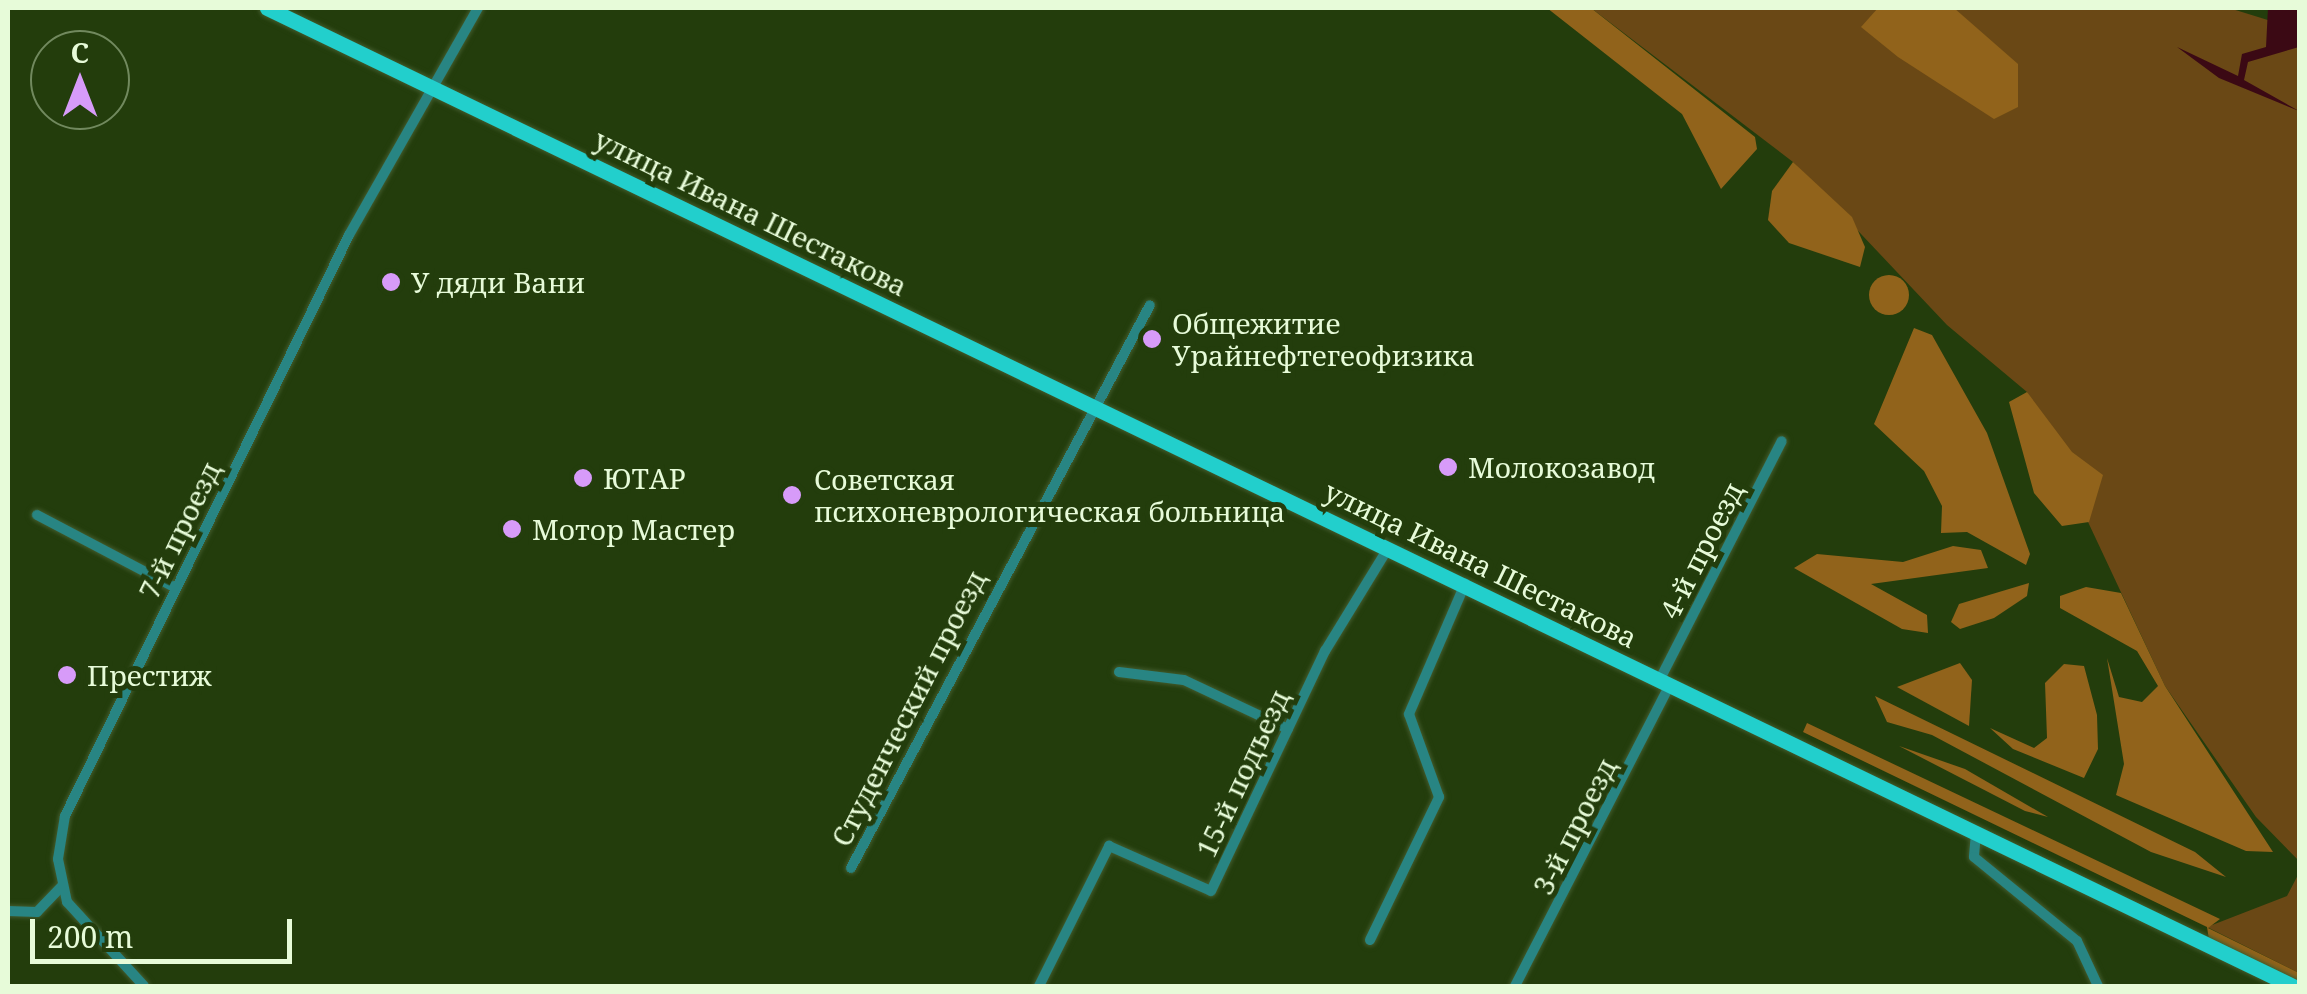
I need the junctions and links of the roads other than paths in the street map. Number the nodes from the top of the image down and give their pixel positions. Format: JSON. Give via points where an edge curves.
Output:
{"nodes":[{"id":1,"x":267,"y":8,"type":"edge"},
{"id":2,"x":478,"y":8,"type":"edge"},
{"id":3,"x":435,"y":88,"type":"junction"},
{"id":4,"x":1150,"y":305,"type":"dead end"},
{"id":5,"x":1096,"y":406,"type":"junction"},
{"id":6,"x":1782,"y":441,"type":"dead end"},
{"id":7,"x":37,"y":515,"type":"dead end"},
{"id":8,"x":1388,"y":548,"type":"junction"},
{"id":9,"x":1465,"y":584,"type":"junction"},
{"id":10,"x":176,"y":588,"type":"junction"},
{"id":11,"x":1120,"y":672,"type":"dead end"},
{"id":12,"x":1665,"y":682,"type":"junction"},
{"id":13,"x":1288,"y":729,"type":"junction"},
{"id":14,"x":1976,"y":833,"type":"junction"},
{"id":15,"x":850,"y":868,"type":"dead end"},
{"id":16,"x":61,"y":887,"type":"junction"},
{"id":17,"x":8,"y":911,"type":"edge"},
{"id":18,"x":1370,"y":940,"type":"dead end"},
{"id":19,"x":144,"y":986,"type":"edge"},
{"id":20,"x":1040,"y":986,"type":"edge"},
{"id":21,"x":1515,"y":986,"type":"edge"},
{"id":22,"x":2098,"y":986,"type":"edge"},
{"id":23,"x":2293,"y":986,"type":"edge"}],
"edges":[{"from":1,"to":3,"type":"main road","name":"улица Ивана Шестакова"},
{"from":2,"to":3,"type":"street","name":"7-й проезд"},
{"from":3,"to":5,"type":"main road","name":"улица Ивана Шестакова"},
{"from":3,"to":10,"type":"street","name":"7-й проезд","via":[[364,206]]},
{"from":4,"to":5,"type":"street","name":"Студенческий проезд"},
{"from":5,"to":8,"type":"main road","name":"улица Ивана Шестакова"},
{"from":5,"to":15,"type":"street","name":"Студенческий проезд"},
{"from":6,"to":12,"type":"street","name":"4-й проезд"},
{"from":7,"to":10,"type":"street"},
{"from":8,"to":9,"type":"main road","name":"улица Ивана Шестакова"},
{"from":8,"to":13,"type":"street","name":"15-й подъезд"},
{"from":9,"to":12,"type":"main road","name":"улица Ивана Шестакова"},
{"from":9,"to":18,"type":"street","via":[[1409,714],[1439,796]]},
{"from":10,"to":16,"type":"street","name":"7-й проезд","via":[[65,816]]},
{"from":11,"to":13,"type":"street","via":[[1184,680]]},
{"from":12,"to":14,"type":"main road","name":"улица Ивана Шестакова"},
{"from":12,"to":21,"type":"street","name":"3-й проезд"},
{"from":13,"to":20,"type":"street","name":"15-й подъезд","via":[[1211,891],[1109,846]]},
{"from":14,"to":22,"type":"street","via":[[1974,857],[2077,941]]},
{"from":14,"to":23,"type":"main road","name":"улица Ивана Шестакова"},
{"from":16,"to":17,"type":"street","via":[[36,912]]},
{"from":16,"to":19,"type":"street"}]}
